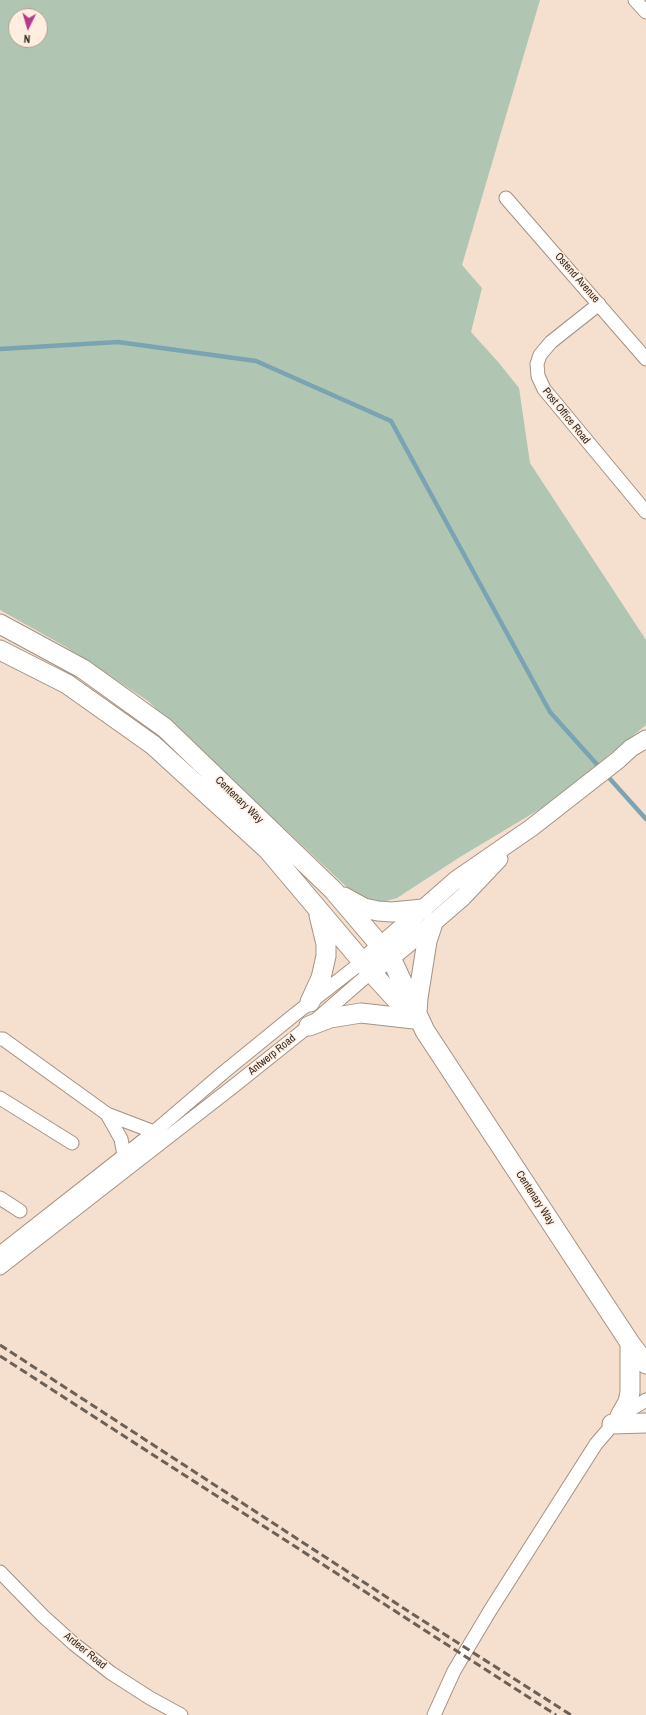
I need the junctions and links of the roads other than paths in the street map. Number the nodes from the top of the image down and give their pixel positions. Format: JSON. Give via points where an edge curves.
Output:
{"nodes":[{"id":1,"x":635,"y":0,"type":"edge"},
{"id":2,"x":646,"y":12,"type":"edge"},
{"id":3,"x":506,"y":198,"type":"dead end"},
{"id":4,"x":599,"y":304,"type":"junction"},
{"id":5,"x":646,"y":359,"type":"edge"},
{"id":6,"x":646,"y":512,"type":"edge"},
{"id":7,"x":0,"y":624,"type":"edge"},
{"id":8,"x":0,"y":650,"type":"edge"},
{"id":9,"x":646,"y":739,"type":"edge"},
{"id":10,"x":333,"y":890,"type":"junction"},
{"id":11,"x":318,"y":910,"type":"junction"},
{"id":12,"x":428,"y":916,"type":"junction"},
{"id":13,"x":386,"y":952,"type":"junction"},
{"id":14,"x":366,"y":967,"type":"junction"},
{"id":15,"x":310,"y":1002,"type":"junction"},
{"id":16,"x":419,"y":1021,"type":"junction"},
{"id":17,"x":308,"y":1026,"type":"junction"},
{"id":18,"x":0,"y":1039,"type":"edge"},
{"id":19,"x":0,"y":1098,"type":"edge"},
{"id":20,"x":107,"y":1114,"type":"junction"},
{"id":21,"x":154,"y":1132,"type":"junction"},
{"id":22,"x":72,"y":1143,"type":"dead end"},
{"id":23,"x":124,"y":1155,"type":"junction"},
{"id":24,"x":0,"y":1198,"type":"edge"},
{"id":25,"x":20,"y":1211,"type":"dead end"},
{"id":26,"x":0,"y":1253,"type":"edge"},
{"id":27,"x":0,"y":1268,"type":"edge"},
{"id":28,"x":630,"y":1343,"type":"junction"},
{"id":29,"x":646,"y":1364,"type":"edge"},
{"id":30,"x":646,"y":1400,"type":"edge"},
{"id":31,"x":616,"y":1420,"type":"junction"},
{"id":32,"x":646,"y":1424,"type":"edge"},
{"id":33,"x":0,"y":1572,"type":"edge"},
{"id":34,"x":181,"y":1715,"type":"edge"},
{"id":35,"x":434,"y":1715,"type":"edge"}],
"edges":[{"from":1,"to":2,"type":"street"},
{"from":3,"to":4,"type":"street","name":"Ostend Avenue"},
{"from":4,"to":5,"type":"street","name":"Ostend Avenue"},
{"from":4,"to":6,"type":"street","name":"Post Office Road","via":[[551,342],[540,355],[537,364],[538,376],[544,389]]},
{"from":7,"to":10,"type":"main road","name":"Centenary Way","via":[[83,669],[165,728]]},
{"from":8,"to":11,"type":"main road","name":"Centenary Way","via":[[67,684],[153,745],[268,850]]},
{"from":9,"to":12,"type":"street","name":"Antwerp Road","via":[[530,828],[457,879]]},
{"from":10,"to":12,"type":"main road","via":[[364,908]]},
{"from":10,"to":13,"type":"main road","name":"Centenary Way"},
{"from":11,"to":14,"type":"main road","name":"Centenary Way"},
{"from":11,"to":15,"type":"main road","via":[[326,944],[326,956],[321,978]]},
{"from":12,"to":13,"type":"street","name":"Antwerp Road"},
{"from":12,"to":16,"type":"main road","via":[[418,998]]},
{"from":13,"to":14,"type":"street","name":"Antwerp Road"},
{"from":13,"to":16,"type":"main road","name":"Centenary Way"},
{"from":14,"to":15,"type":"street","name":"Antwerp Road"},
{"from":14,"to":16,"type":"main road","name":"Centenary Way"},
{"from":14,"to":17,"type":"street","name":"Antwerp Road"},
{"from":15,"to":21,"type":"street","name":"Antwerp Road"},
{"from":16,"to":17,"type":"main road","via":[[361,1013],[330,1018]]},
{"from":16,"to":28,"type":"main road","name":"Centenary Way"},
{"from":17,"to":27,"type":"street","name":"Antwerp Road"},
{"from":18,"to":20,"type":"street"},
{"from":19,"to":22,"type":"street"},
{"from":20,"to":21,"type":"street"},
{"from":20,"to":23,"type":"street","via":[[121,1139]]},
{"from":21,"to":23,"type":"street","name":"Antwerp Road"},
{"from":23,"to":26,"type":"street","name":"Antwerp Road"},
{"from":24,"to":25,"type":"street"},
{"from":28,"to":29,"type":"main road","name":"Centenary Way"},
{"from":28,"to":31,"type":"main road","via":[[630,1392],[628,1402]]},
{"from":30,"to":31,"type":"street"},
{"from":31,"to":32,"type":"main road"},
{"from":31,"to":35,"type":"street","via":[[596,1444],[491,1609],[454,1671]]},
{"from":33,"to":34,"type":"street","name":"Ardeer Road","via":[[74,1644],[117,1677]]}]}
